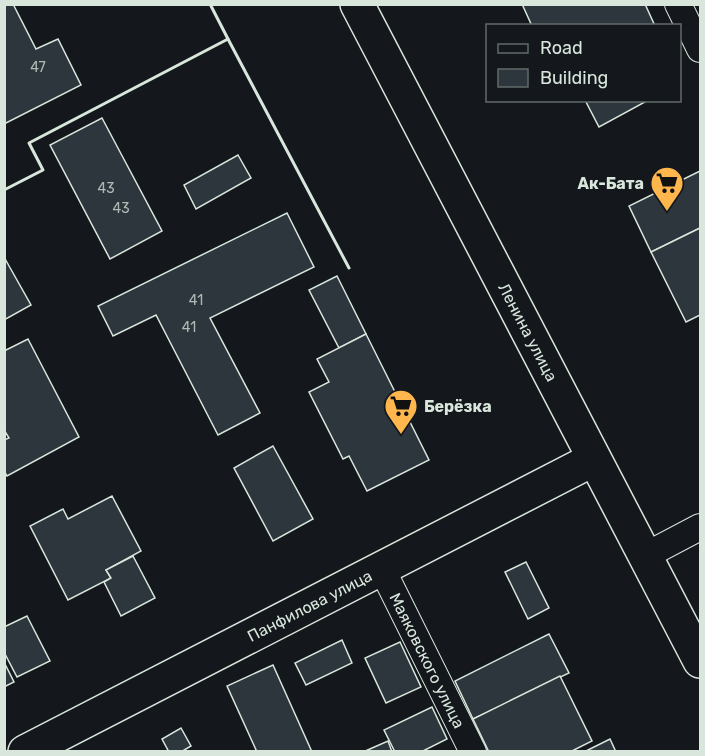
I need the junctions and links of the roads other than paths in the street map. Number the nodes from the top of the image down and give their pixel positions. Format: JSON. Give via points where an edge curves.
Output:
{"nodes":[{"id":1,"x":357,"y":4,"type":"edge"},
{"id":2,"x":678,"y":4,"type":"edge"},
{"id":3,"x":700,"y":49,"type":"edge"},
{"id":4,"x":594,"y":459,"type":"junction"},
{"id":5,"x":700,"y":526,"type":"edge"},
{"id":6,"x":645,"y":556,"type":"junction"},
{"id":7,"x":382,"y":569,"type":"junction"},
{"id":8,"x":700,"y":661,"type":"edge"},
{"id":9,"x":25,"y":752,"type":"edge"},
{"id":10,"x":473,"y":752,"type":"edge"}],
"edges":[{"from":1,"to":4,"type":"main road","name":"Ленина улица"},
{"from":2,"to":3,"type":"street"},
{"from":4,"to":6,"type":"main road","name":"Ленина улица"},
{"from":4,"to":7,"type":"main road","name":"Панфилова улица"},
{"from":5,"to":6,"type":"street"},
{"from":6,"to":8,"type":"main road","name":"Ленина улица"},
{"from":7,"to":9,"type":"main road","name":"Панфилова улица"},
{"from":7,"to":10,"type":"street","name":"Маяковского улица"}]}
